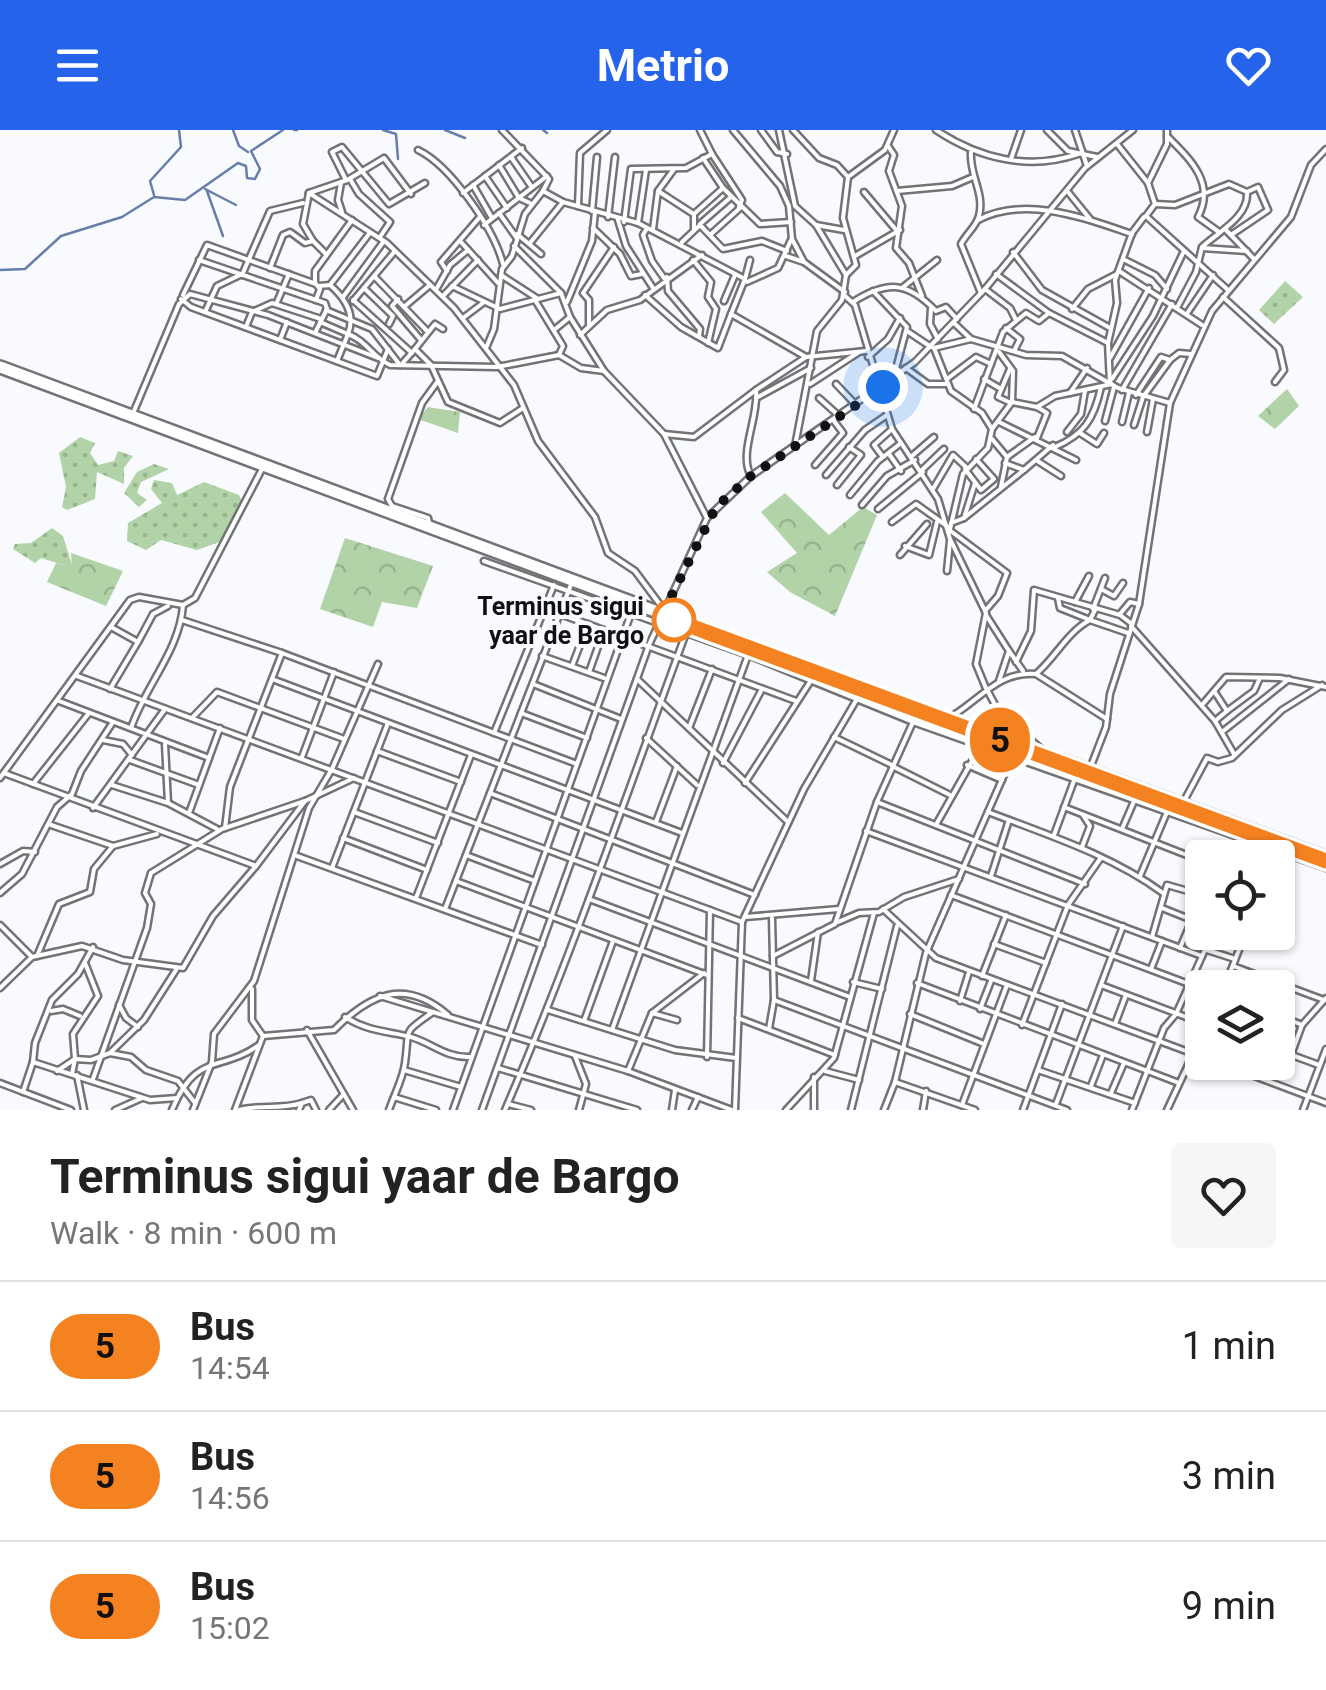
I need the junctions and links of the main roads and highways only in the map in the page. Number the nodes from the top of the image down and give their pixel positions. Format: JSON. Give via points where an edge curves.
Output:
{"nodes":[{"id":1,"x":0,"y":370,"type":"edge"},
{"id":2,"x":132,"y":418,"type":"junction"},
{"id":3,"x":534,"y":566,"type":"junction"},
{"id":4,"x":1326,"y":857,"type":"edge"}],
"edges":[{"from":1,"to":2,"type":"highway"},
{"from":2,"to":3,"type":"highway"},
{"from":2,"to":3,"type":"highway"},
{"from":3,"to":4,"type":"highway","via":[[570,586],[946,720],[1015,752],[1048,758],[1283,849]]}]}
